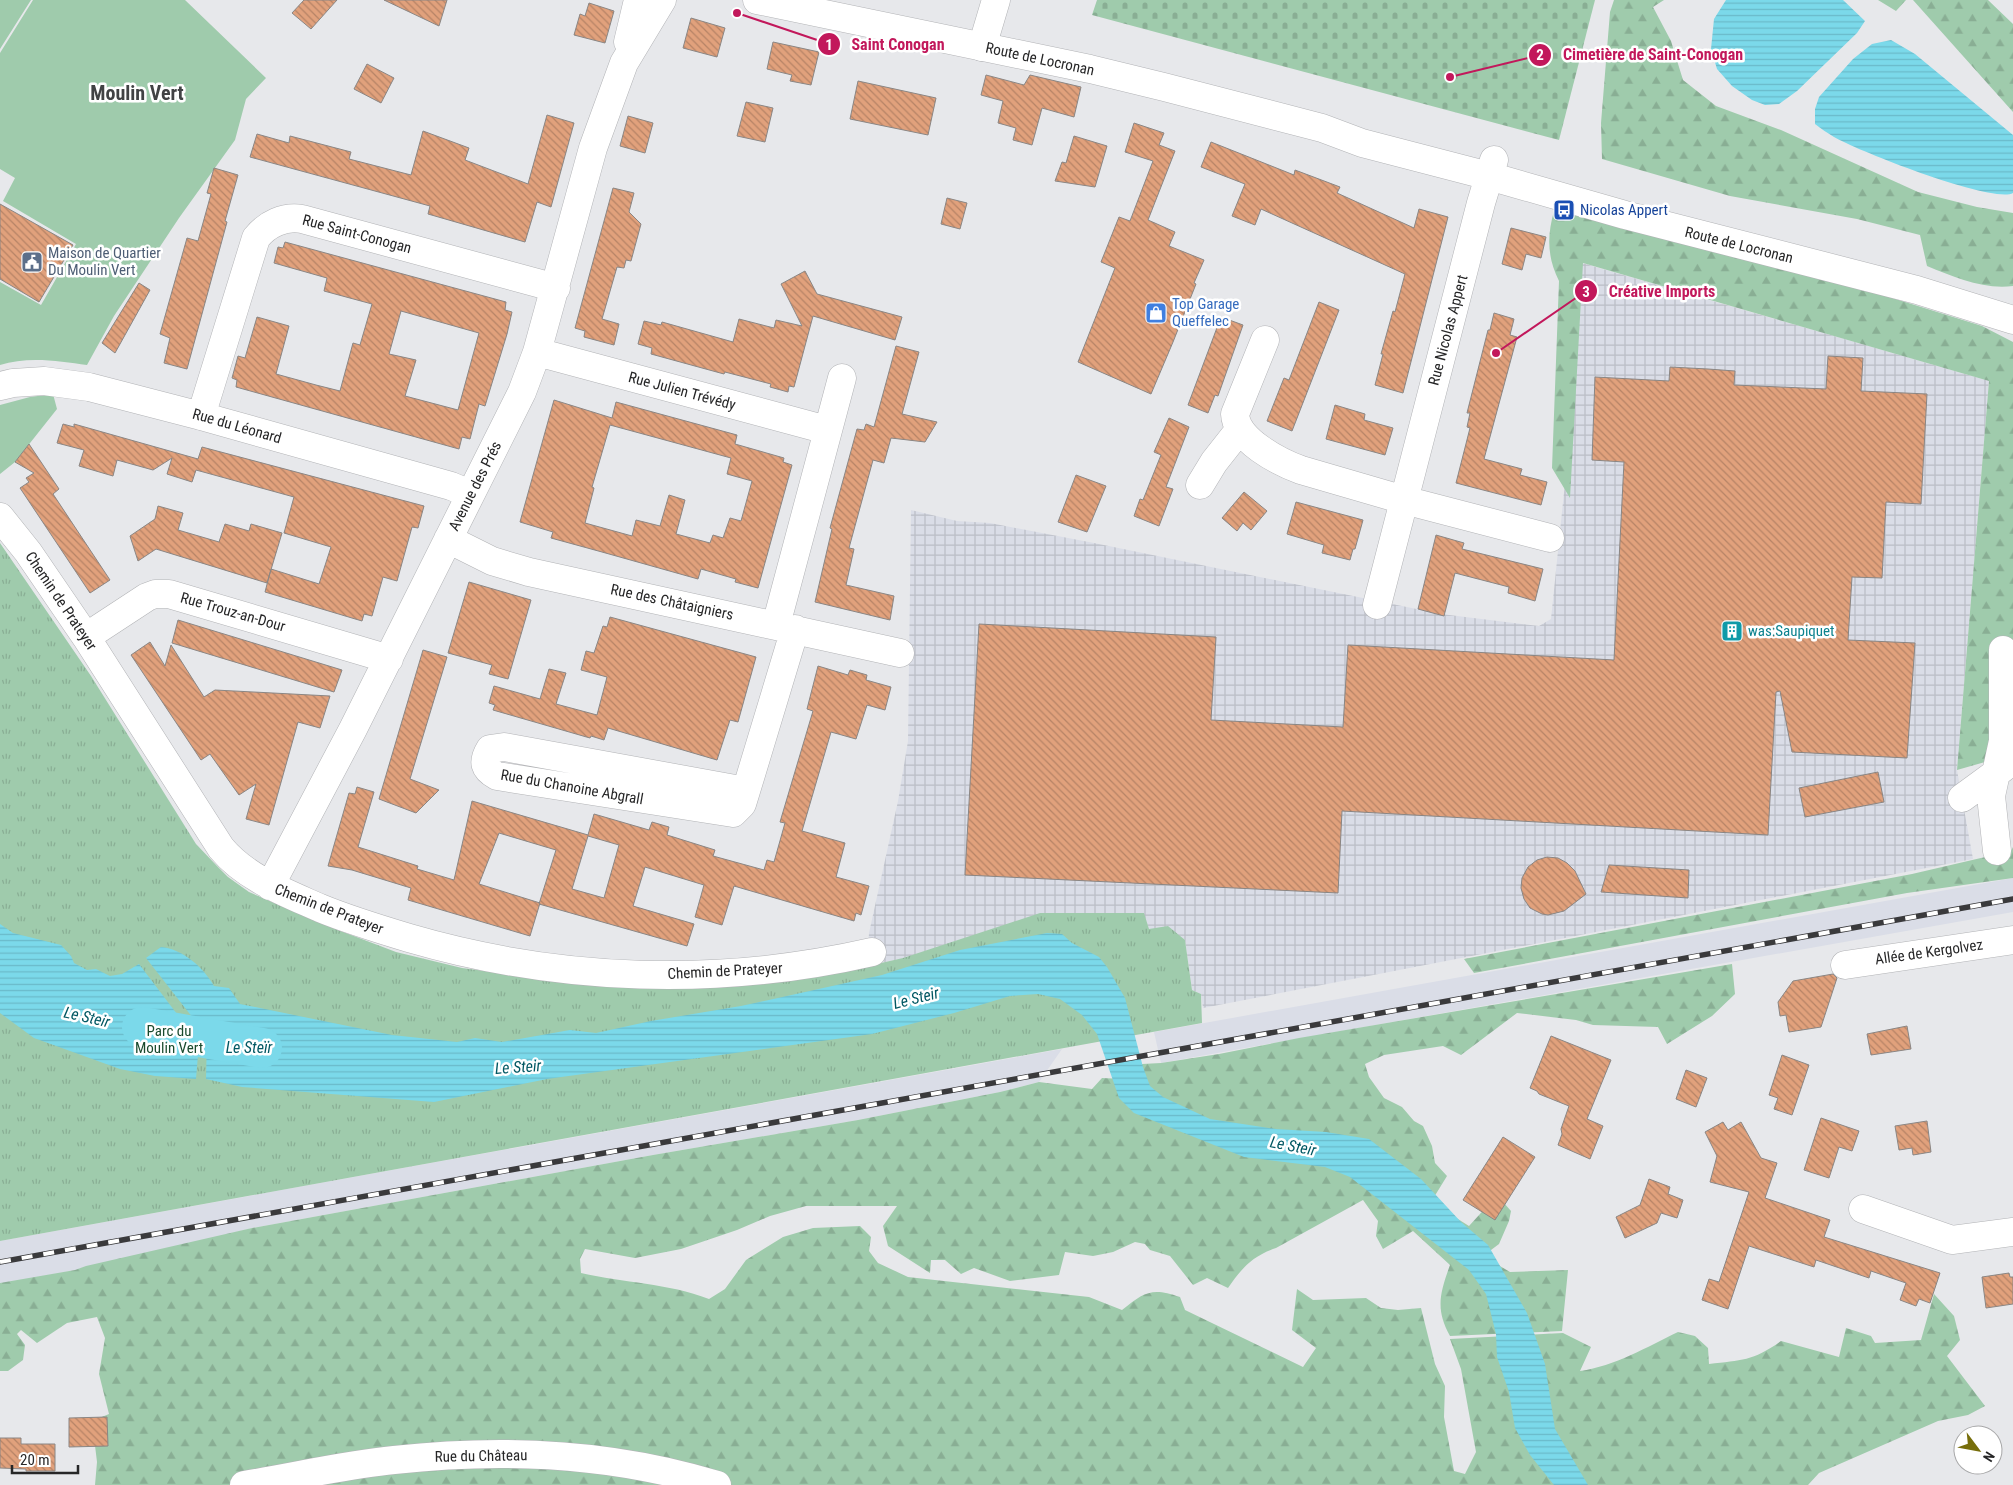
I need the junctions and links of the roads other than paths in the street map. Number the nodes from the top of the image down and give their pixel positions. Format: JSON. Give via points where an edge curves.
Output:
{"nodes":[{"id":1,"x":638,"y":0,"type":"edge"},
{"id":2,"x":662,"y":0,"type":"edge"},
{"id":3,"x":757,"y":0,"type":"edge"},
{"id":4,"x":996,"y":0,"type":"edge"},
{"id":5,"x":982,"y":47,"type":"junction"},
{"id":6,"x":624,"y":63,"type":"junction"},
{"id":7,"x":1491,"y":168,"type":"junction"},
{"id":8,"x":556,"y":288,"type":"junction"},
{"id":9,"x":2013,"y":305,"type":"edge"},
{"id":10,"x":2013,"y":320,"type":"edge"},
{"id":11,"x":1264,"y":340,"type":"dead end"},
{"id":12,"x":537,"y":352,"type":"junction"},
{"id":13,"x":842,"y":378,"type":"dead end"},
{"id":14,"x":0,"y":386,"type":"edge"},
{"id":15,"x":201,"y":416,"type":"junction"},
{"id":16,"x":1240,"y":429,"type":"junction"},
{"id":17,"x":827,"y":430,"type":"junction"},
{"id":18,"x":1200,"y":485,"type":"dead end"},
{"id":19,"x":470,"y":494,"type":"junction"},
{"id":20,"x":1404,"y":500,"type":"junction"},
{"id":21,"x":0,"y":517,"type":"edge"},
{"id":22,"x":1550,"y":538,"type":"dead end"},
{"id":23,"x":448,"y":539,"type":"junction"},
{"id":24,"x":1377,"y":605,"type":"dead end"},
{"id":25,"x":786,"y":627,"type":"junction"},
{"id":26,"x":86,"y":637,"type":"junction"},
{"id":27,"x":2003,"y":650,"type":"dead end"},
{"id":28,"x":900,"y":653,"type":"dead end"},
{"id":29,"x":388,"y":659,"type":"junction"},
{"id":30,"x":2005,"y":767,"type":"edge"},
{"id":31,"x":746,"y":791,"type":"junction"},
{"id":32,"x":1962,"y":798,"type":"dead end"},
{"id":33,"x":1997,"y":851,"type":"dead end"},
{"id":34,"x":270,"y":886,"type":"junction"},
{"id":35,"x":2013,"y":940,"type":"edge"},
{"id":36,"x":872,"y":952,"type":"dead end"},
{"id":37,"x":1845,"y":965,"type":"dead end"},
{"id":38,"x":1863,"y":1209,"type":"dead end"},
{"id":39,"x":2013,"y":1232,"type":"edge"},
{"id":40,"x":244,"y":1485,"type":"edge"},
{"id":41,"x":717,"y":1485,"type":"edge"}],
"edges":[{"from":1,"to":6,"type":"street","name":"Avenue des Prés"},
{"from":2,"to":6,"type":"street","name":"Avenue des Prés"},
{"from":3,"to":5,"type":"street","name":"Route de Locronan"},
{"from":4,"to":5,"type":"street"},
{"from":5,"to":7,"type":"street","name":"Route de Locronan","via":[[1140,81],[1322,128],[1388,151]]},
{"from":6,"to":8,"type":"street","name":"Avenue des Prés","via":[[593,148]]},
{"from":7,"to":9,"type":"street","name":"Route de Locronan","via":[[1914,273]]},
{"from":7,"to":10,"type":"street","name":"Route de Locronan","via":[[1625,215],[1917,290]]},
{"from":7,"to":20,"type":"street","name":"Rue Nicolas Appert"},
{"from":8,"to":12,"type":"street","name":"Avenue des Prés"},
{"from":8,"to":15,"type":"street","name":"Rue Saint-Conogan","via":[[302,219],[283,219],[261,231],[256,238]]},
{"from":11,"to":16,"type":"street","via":[[1235,414],[1235,423]]},
{"from":12,"to":17,"type":"street","name":"Rue Julien Trévédy"},
{"from":12,"to":19,"type":"street","name":"Avenue des Prés","via":[[515,406]]},
{"from":13,"to":17,"type":"street"},
{"from":14,"to":15,"type":"street","name":"Rue du Léonard","via":[[29,381],[61,382]]},
{"from":15,"to":19,"type":"street","name":"Rue du Léonard","via":[[452,486]]},
{"from":16,"to":18,"type":"street"},
{"from":16,"to":20,"type":"street","via":[[1254,443],[1286,464]]},
{"from":17,"to":25,"type":"street"},
{"from":19,"to":23,"type":"street","name":"Avenue des Prés"},
{"from":20,"to":22,"type":"street"},
{"from":20,"to":24,"type":"street","name":"Rue Nicolas Appert"},
{"from":21,"to":26,"type":"street","name":"Chemin de Prateyer"},
{"from":23,"to":25,"type":"street","name":"Rue des Châtaigniers","via":[[492,561],[530,572]]},
{"from":23,"to":29,"type":"street","name":"Avenue des Prés"},
{"from":25,"to":28,"type":"street","name":"Rue des Châtaigniers"},
{"from":25,"to":31,"type":"street","name":"Rue du Chanoine Abgrall"},
{"from":26,"to":29,"type":"street","name":"Rue Trouz-an-Dour","via":[[147,597],[169,594]]},
{"from":26,"to":34,"type":"street","name":"Chemin de Prateyer","via":[[221,848],[238,866]]},
{"from":27,"to":30,"type":"street"},
{"from":29,"to":34,"type":"street","name":"Avenue des Prés"},
{"from":30,"to":32,"type":"street"},
{"from":30,"to":33,"type":"street","via":[[1993,785],[1991,807]]},
{"from":31,"to":31,"type":"street","name":"Rue du Chanoine Abgrall","via":[[733,813],[497,776],[484,764],[490,749],[504,747]]},
{"from":34,"to":36,"type":"street","name":"Chemin de Prateyer","via":[[352,921],[425,943],[490,959],[567,970],[719,975],[798,967]]},
{"from":35,"to":37,"type":"street","name":"Allée de Kergolvez"},
{"from":38,"to":39,"type":"street","via":[[1952,1240]]},
{"from":40,"to":41,"type":"street","name":"Rue du Château","via":[[392,1460],[481,1455],[588,1458],[663,1471]]}]}
